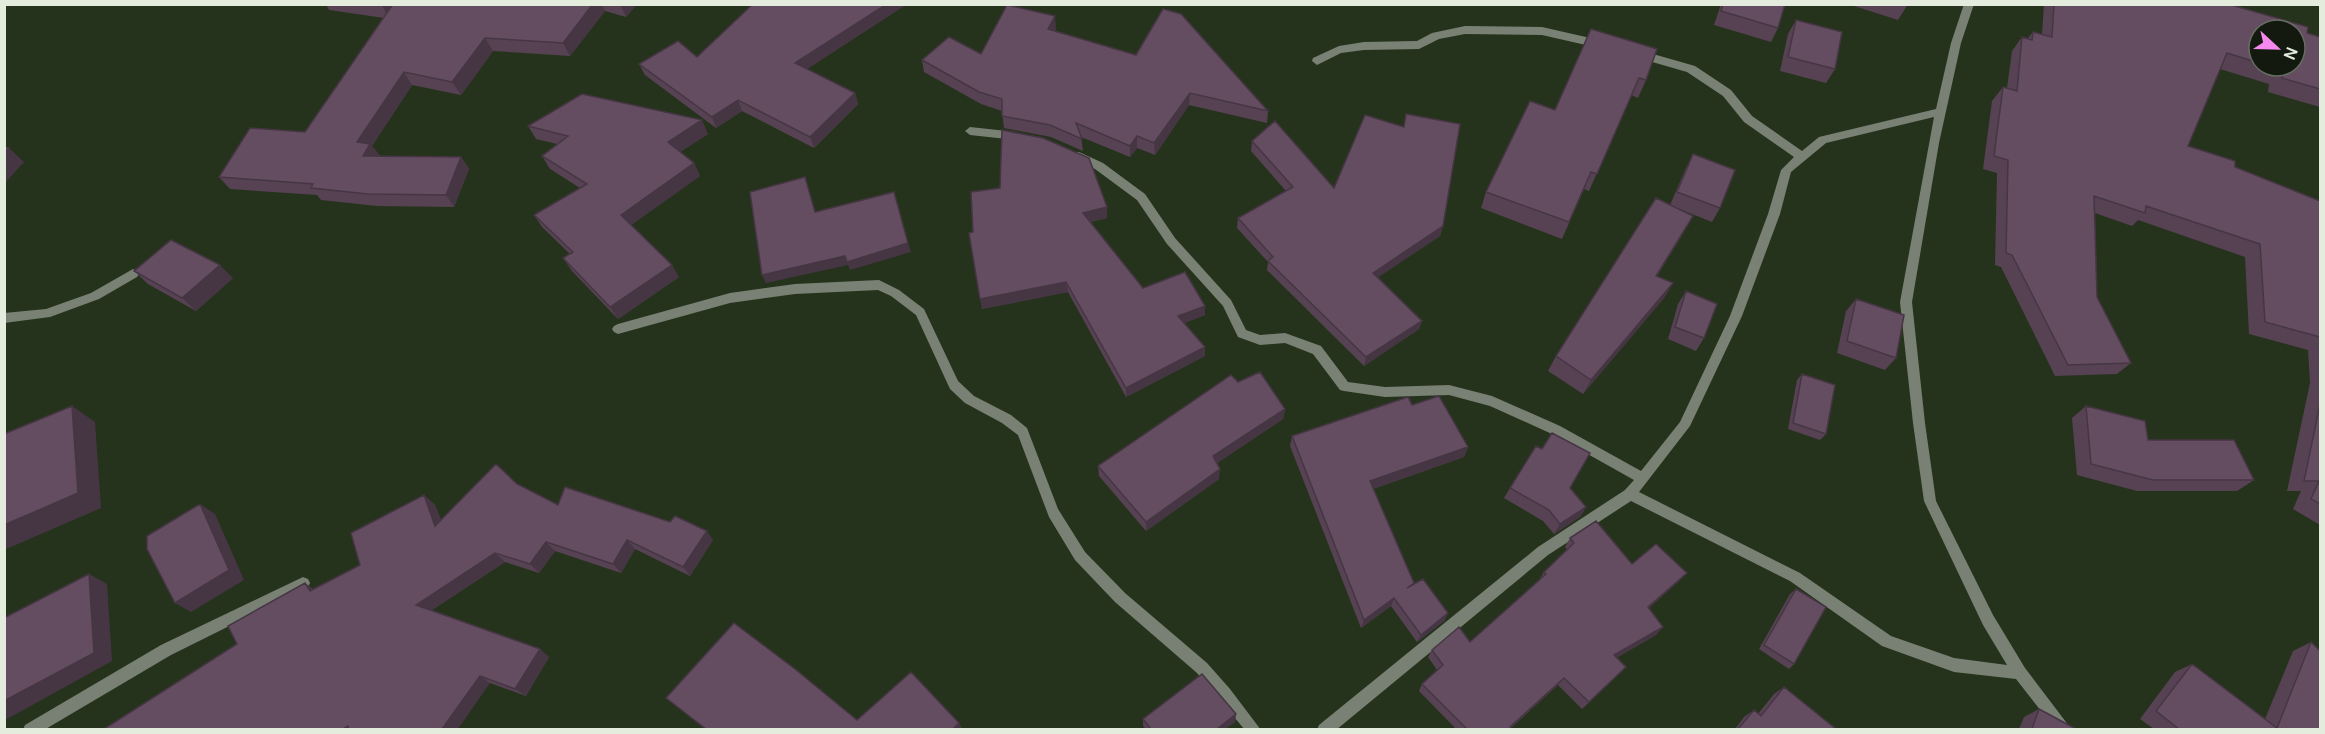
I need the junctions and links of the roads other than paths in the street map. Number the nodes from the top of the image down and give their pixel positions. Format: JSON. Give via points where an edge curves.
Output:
{"nodes":[{"id":1,"x":1969,"y":4,"type":"edge"},
{"id":2,"x":1607,"y":46,"type":"edge"},
{"id":3,"x":1629,"y":51,"type":"edge"},
{"id":4,"x":1317,"y":61,"type":"dead end"},
{"id":5,"x":1941,"y":112,"type":"junction"},
{"id":6,"x":970,"y":131,"type":"dead end"},
{"id":7,"x":1028,"y":138,"type":"edge"},
{"id":8,"x":1068,"y":151,"type":"edge"},
{"id":9,"x":1802,"y":157,"type":"junction"},
{"id":10,"x":133,"y":274,"type":"dead end"},
{"id":11,"x":4,"y":318,"type":"edge"},
{"id":12,"x":618,"y":329,"type":"dead end"},
{"id":13,"x":1642,"y":478,"type":"junction"},
{"id":14,"x":1629,"y":494,"type":"junction"},
{"id":15,"x":303,"y":583,"type":"edge"},
{"id":16,"x":2020,"y":674,"type":"junction"},
{"id":17,"x":30,"y":729,"type":"edge"},
{"id":18,"x":1254,"y":729,"type":"edge"},
{"id":19,"x":1324,"y":729,"type":"edge"},
{"id":20,"x":2065,"y":729,"type":"edge"}],
"edges":[{"from":1,"to":5,"type":"street"},
{"from":2,"to":4,"type":"street","via":[[1542,30],[1465,30],[1436,36],[1419,45],[1339,50]]},
{"from":3,"to":9,"type":"street","via":[[1691,69],[1727,93],[1748,120]]},
{"from":5,"to":9,"type":"street","via":[[1823,140]]},
{"from":5,"to":16,"type":"street","via":[[1906,302],[1919,423],[1930,501],[1988,620]]},
{"from":6,"to":7,"type":"street"},
{"from":8,"to":13,"type":"street","via":[[1099,166],[1142,197],[1171,241],[1227,303],[1242,334],[1260,340],[1285,338],[1317,350],[1344,386],[1385,392],[1449,390],[1492,400]]},
{"from":9,"to":13,"type":"street","via":[[1786,170],[1736,316],[1684,426]]},
{"from":10,"to":11,"type":"street","via":[[95,296],[46,314]]},
{"from":12,"to":18,"type":"street","via":[[730,298],[784,290],[879,285],[895,293],[920,312],[962,396],[1014,423],[1023,432],[1058,523],[1079,556],[1157,631],[1195,661]]},
{"from":13,"to":14,"type":"street"},
{"from":14,"to":16,"type":"street","via":[[1795,577],[1887,641],[1954,664]]},
{"from":14,"to":19,"type":"street","via":[[1543,551]]},
{"from":15,"to":17,"type":"street","via":[[166,650]]},
{"from":16,"to":20,"type":"street"}]}
